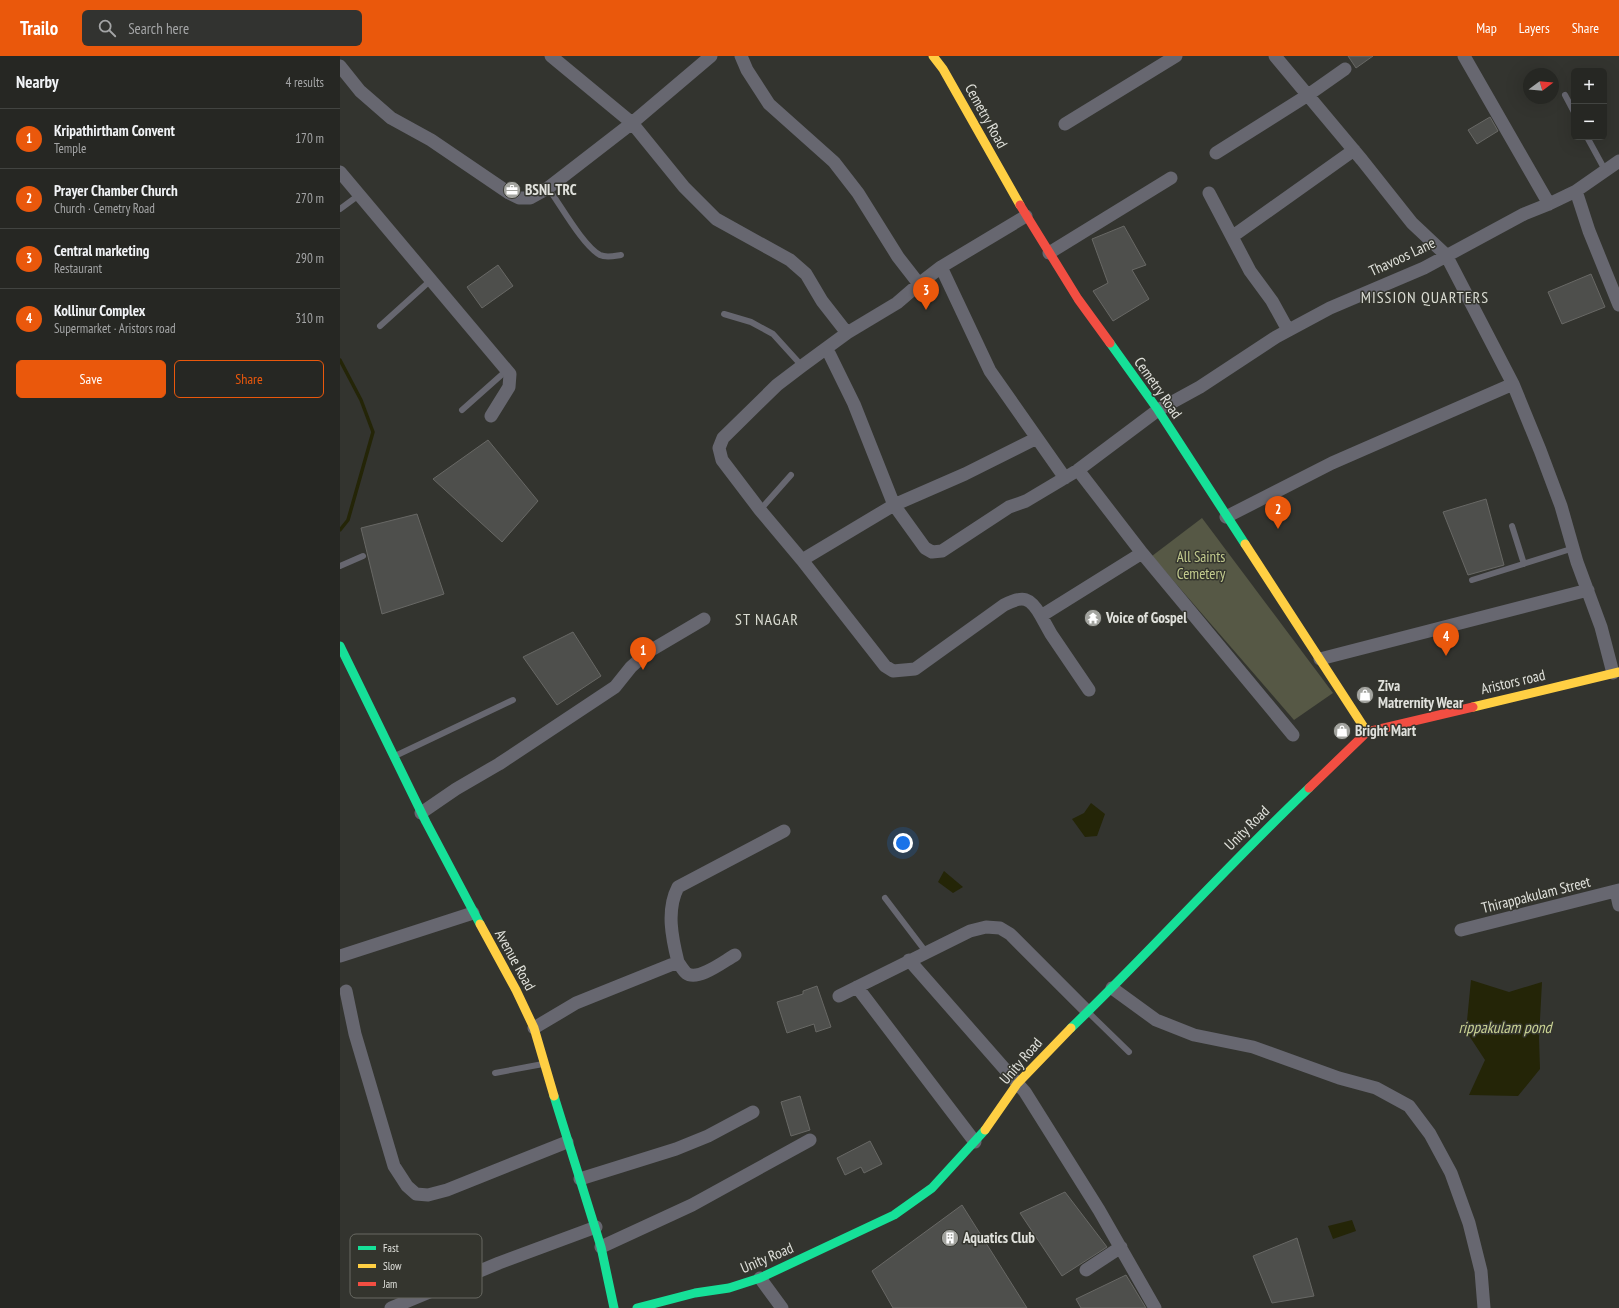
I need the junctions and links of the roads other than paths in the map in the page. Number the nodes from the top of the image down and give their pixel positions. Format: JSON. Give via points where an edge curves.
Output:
{"nodes":[{"id":1,"x":551,"y":56,"type":"edge"},
{"id":2,"x":711,"y":56,"type":"edge"},
{"id":3,"x":741,"y":56,"type":"edge"},
{"id":4,"x":933,"y":56,"type":"edge"},
{"id":5,"x":1176,"y":56,"type":"edge"},
{"id":6,"x":1275,"y":56,"type":"edge"},
{"id":7,"x":1464,"y":56,"type":"edge"},
{"id":8,"x":340,"y":66,"type":"edge"},
{"id":9,"x":1345,"y":69,"type":"dead end"},
{"id":10,"x":1308,"y":95,"type":"junction"},
{"id":11,"x":1565,"y":95,"type":"dead end"},
{"id":12,"x":1571,"y":106,"type":"edge"},
{"id":13,"x":632,"y":123,"type":"junction"},
{"id":14,"x":1065,"y":124,"type":"dead end"},
{"id":15,"x":1589,"y":140,"type":"edge"},
{"id":16,"x":1354,"y":150,"type":"junction"},
{"id":17,"x":1216,"y":152,"type":"dead end"},
{"id":18,"x":1619,"y":161,"type":"edge"},
{"id":19,"x":1605,"y":170,"type":"junction"},
{"id":20,"x":340,"y":172,"type":"edge"},
{"id":21,"x":1171,"y":178,"type":"dead end"},
{"id":22,"x":548,"y":188,"type":"junction"},
{"id":23,"x":1576,"y":191,"type":"junction"},
{"id":24,"x":1209,"y":193,"type":"dead end"},
{"id":25,"x":359,"y":195,"type":"junction"},
{"id":26,"x":1549,"y":204,"type":"junction"},
{"id":27,"x":340,"y":209,"type":"edge"},
{"id":28,"x":1026,"y":216,"type":"junction"},
{"id":29,"x":1233,"y":236,"type":"junction"},
{"id":30,"x":1049,"y":253,"type":"junction"},
{"id":31,"x":1446,"y":254,"type":"junction"},
{"id":32,"x":621,"y":255,"type":"dead end"},
{"id":33,"x":941,"y":267,"type":"junction"},
{"id":34,"x":431,"y":280,"type":"junction"},
{"id":35,"x":918,"y":284,"type":"junction"},
{"id":36,"x":1619,"y":305,"type":"edge"},
{"id":37,"x":724,"y":314,"type":"dead end"},
{"id":38,"x":380,"y":326,"type":"dead end"},
{"id":39,"x":1288,"y":330,"type":"junction"},
{"id":40,"x":847,"y":333,"type":"junction"},
{"id":41,"x":827,"y":349,"type":"junction"},
{"id":42,"x":802,"y":366,"type":"junction"},
{"id":43,"x":507,"y":369,"type":"junction"},
{"id":44,"x":1513,"y":384,"type":"junction"},
{"id":45,"x":462,"y":410,"type":"dead end"},
{"id":46,"x":1158,"y":410,"type":"junction"},
{"id":47,"x":491,"y":416,"type":"dead end"},
{"id":48,"x":1037,"y":438,"type":"junction"},
{"id":49,"x":1078,"y":470,"type":"junction"},
{"id":50,"x":791,"y":475,"type":"dead end"},
{"id":51,"x":1065,"y":478,"type":"junction"},
{"id":52,"x":894,"y":505,"type":"junction"},
{"id":53,"x":760,"y":510,"type":"junction"},
{"id":54,"x":1226,"y":517,"type":"junction"},
{"id":55,"x":1512,"y":526,"type":"dead end"},
{"id":56,"x":1574,"y":548,"type":"junction"},
{"id":57,"x":1142,"y":553,"type":"junction"},
{"id":58,"x":363,"y":556,"type":"dead end"},
{"id":59,"x":802,"y":560,"type":"junction"},
{"id":60,"x":1524,"y":564,"type":"junction"},
{"id":61,"x":340,"y":566,"type":"edge"},
{"id":62,"x":1472,"y":580,"type":"dead end"},
{"id":63,"x":1588,"y":590,"type":"junction"},
{"id":64,"x":1041,"y":616,"type":"junction"},
{"id":65,"x":704,"y":618,"type":"dead end"},
{"id":66,"x":340,"y":646,"type":"edge"},
{"id":67,"x":1320,"y":659,"type":"junction"},
{"id":68,"x":1616,"y":672,"type":"edge"},
{"id":69,"x":1090,"y":690,"type":"dead end"},
{"id":70,"x":513,"y":700,"type":"dead end"},
{"id":71,"x":1367,"y":732,"type":"junction"},
{"id":72,"x":1293,"y":735,"type":"dead end"},
{"id":73,"x":395,"y":756,"type":"junction"},
{"id":74,"x":421,"y":813,"type":"junction"},
{"id":75,"x":784,"y":831,"type":"dead end"},
{"id":76,"x":1617,"y":890,"type":"edge"},
{"id":77,"x":885,"y":898,"type":"dead end"},
{"id":78,"x":1619,"y":905,"type":"edge"},
{"id":79,"x":473,"y":913,"type":"junction"},
{"id":80,"x":1461,"y":930,"type":"dead end"},
{"id":81,"x":926,"y":952,"type":"junction"},
{"id":82,"x":735,"y":954,"type":"dead end"},
{"id":83,"x":340,"y":956,"type":"edge"},
{"id":84,"x":910,"y":960,"type":"junction"},
{"id":85,"x":678,"y":962,"type":"junction"},
{"id":86,"x":857,"y":987,"type":"junction"},
{"id":87,"x":1112,"y":988,"type":"junction"},
{"id":88,"x":346,"y":991,"type":"dead end"},
{"id":89,"x":839,"y":996,"type":"dead end"},
{"id":90,"x":1087,"y":1011,"type":"junction"},
{"id":91,"x":534,"y":1028,"type":"junction"},
{"id":92,"x":1129,"y":1052,"type":"dead end"},
{"id":93,"x":543,"y":1064,"type":"junction"},
{"id":94,"x":495,"y":1073,"type":"dead end"},
{"id":95,"x":1017,"y":1084,"type":"junction"},
{"id":96,"x":753,"y":1112,"type":"dead end"},
{"id":97,"x":810,"y":1140,"type":"dead end"},
{"id":98,"x":567,"y":1142,"type":"junction"},
{"id":99,"x":974,"y":1142,"type":"junction"},
{"id":100,"x":580,"y":1179,"type":"junction"},
{"id":101,"x":596,"y":1227,"type":"junction"},
{"id":102,"x":601,"y":1247,"type":"junction"},
{"id":103,"x":1121,"y":1247,"type":"junction"},
{"id":104,"x":482,"y":1270,"type":"edge"},
{"id":105,"x":1086,"y":1270,"type":"dead end"},
{"id":106,"x":760,"y":1278,"type":"junction"},
{"id":107,"x":415,"y":1298,"type":"edge"},
{"id":108,"x":391,"y":1308,"type":"edge"},
{"id":109,"x":614,"y":1308,"type":"edge"},
{"id":110,"x":637,"y":1308,"type":"edge"},
{"id":111,"x":782,"y":1308,"type":"edge"},
{"id":112,"x":1155,"y":1308,"type":"edge"},
{"id":113,"x":1484,"y":1308,"type":"edge"}],
"edges":[{"from":1,"to":13,"type":"street"},
{"from":2,"to":13,"type":"street"},
{"from":3,"to":35,"type":"street","via":[[769,104],[834,162],[858,193]]},
{"from":4,"to":28,"type":"street","name":"Cemetry Road","via":[[943,69]]},
{"from":5,"to":14,"type":"street"},
{"from":6,"to":10,"type":"street"},
{"from":7,"to":26,"type":"street"},
{"from":8,"to":22,"type":"street","via":[[360,91],[391,118],[431,140],[509,193],[519,198],[530,198]]},
{"from":9,"to":10,"type":"street"},
{"from":10,"to":16,"type":"street"},
{"from":10,"to":17,"type":"street"},
{"from":11,"to":12,"type":"lane"},
{"from":13,"to":22,"type":"street"},
{"from":13,"to":40,"type":"street","via":[[684,187],[716,219],[790,260],[806,274],[822,301]]},
{"from":15,"to":19,"type":"lane"},
{"from":16,"to":29,"type":"street"},
{"from":16,"to":31,"type":"street","via":[[1412,223]]},
{"from":18,"to":19,"type":"street","name":"Thavoos Lane"},
{"from":19,"to":23,"type":"street","name":"Thavoos Lane"},
{"from":20,"to":25,"type":"street"},
{"from":21,"to":30,"type":"street"},
{"from":22,"to":32,"type":"lane","via":[[588,245],[600,255]]},
{"from":23,"to":26,"type":"street","name":"Thavoos Lane"},
{"from":23,"to":36,"type":"street"},
{"from":24,"to":29,"type":"street"},
{"from":25,"to":27,"type":"lane"},
{"from":25,"to":34,"type":"street"},
{"from":26,"to":31,"type":"street","name":"Thavoos Lane"},
{"from":28,"to":30,"type":"street","name":"Cemetry Road"},
{"from":28,"to":33,"type":"street"},
{"from":29,"to":39,"type":"street","via":[[1250,271],[1272,301]]},
{"from":30,"to":46,"type":"street","name":"Cemetry Road","via":[[1078,299]]},
{"from":31,"to":39,"type":"street","name":"Thavoos Lane","via":[[1424,268],[1330,308]]},
{"from":31,"to":44,"type":"street"},
{"from":33,"to":35,"type":"street"},
{"from":33,"to":48,"type":"street","via":[[990,372]]},
{"from":34,"to":38,"type":"lane"},
{"from":34,"to":43,"type":"street"},
{"from":35,"to":40,"type":"street","via":[[897,303]]},
{"from":37,"to":42,"type":"lane","via":[[751,322],[773,334]]},
{"from":39,"to":46,"type":"street","name":"Thavoos Lane","via":[[1200,388]]},
{"from":40,"to":41,"type":"street"},
{"from":41,"to":42,"type":"street"},
{"from":41,"to":52,"type":"street","name":"Thavoos Lane","via":[[854,404]]},
{"from":42,"to":53,"type":"street","via":[[777,386],[723,438],[720,448],[722,460]]},
{"from":43,"to":45,"type":"lane"},
{"from":43,"to":47,"type":"street","via":[[510,374],[509,387]]},
{"from":44,"to":54,"type":"street","via":[[1332,463]]},
{"from":44,"to":56,"type":"street","via":[[1561,506]]},
{"from":46,"to":49,"type":"street","name":"Thavoos Lane"},
{"from":46,"to":54,"type":"street","name":"Cemetry Road"},
{"from":48,"to":51,"type":"street"},
{"from":48,"to":52,"type":"street","via":[[965,474]]},
{"from":49,"to":51,"type":"street","name":"Thavoos Lane"},
{"from":49,"to":57,"type":"street"},
{"from":50,"to":53,"type":"lane"},
{"from":51,"to":52,"type":"street","name":"Thavoos Lane","via":[[1026,501],[1009,507],[942,551],[932,552],[925,548]]},
{"from":52,"to":59,"type":"street"},
{"from":53,"to":59,"type":"street"},
{"from":54,"to":67,"type":"street","name":"Cemetry Road"},
{"from":55,"to":60,"type":"lane"},
{"from":56,"to":60,"type":"lane"},
{"from":56,"to":63,"type":"street"},
{"from":57,"to":64,"type":"street"},
{"from":57,"to":72,"type":"street"},
{"from":58,"to":61,"type":"lane"},
{"from":59,"to":64,"type":"street","via":[[885,666],[893,671],[915,669],[1016,599],[1027,599]]},
{"from":60,"to":62,"type":"lane"},
{"from":63,"to":67,"type":"street"},
{"from":63,"to":68,"type":"street"},
{"from":64,"to":69,"type":"street"},
{"from":65,"to":74,"type":"street","via":[[648,652],[631,667],[615,687]]},
{"from":66,"to":73,"type":"street","name":"Avenue Road"},
{"from":67,"to":71,"type":"street","name":"Cemetry Road"},
{"from":68,"to":71,"type":"street","name":"Aristors road"},
{"from":70,"to":73,"type":"lane"},
{"from":71,"to":87,"type":"street","name":"Unity Road","via":[[1253,841]]},
{"from":73,"to":74,"type":"street","name":"Avenue Road"},
{"from":74,"to":79,"type":"street","name":"Avenue Road"},
{"from":75,"to":85,"type":"street","via":[[678,887],[671,907],[672,940]]},
{"from":76,"to":78,"type":"street"},
{"from":76,"to":80,"type":"street","name":"Thirappakulam Street"},
{"from":77,"to":81,"type":"lane"},
{"from":79,"to":83,"type":"street"},
{"from":79,"to":91,"type":"street","name":"Avenue Road"},
{"from":81,"to":84,"type":"street"},
{"from":81,"to":90,"type":"street","via":[[970,931],[986,927],[1000,928],[1010,934]]},
{"from":82,"to":85,"type":"street","via":[[696,976],[686,973]]},
{"from":84,"to":86,"type":"street"},
{"from":84,"to":95,"type":"street"},
{"from":85,"to":91,"type":"street","via":[[576,1003]]},
{"from":86,"to":89,"type":"street"},
{"from":86,"to":99,"type":"street"},
{"from":87,"to":90,"type":"street","name":"Unity Road"},
{"from":87,"to":113,"type":"street","via":[[1156,1020],[1194,1035],[1252,1047],[1339,1078],[1376,1088],[1410,1106],[1430,1134],[1451,1174],[1470,1222],[1481,1271]]},
{"from":88,"to":98,"type":"street","via":[[355,1034],[394,1166],[407,1186],[416,1194],[428,1195],[447,1190]]},
{"from":90,"to":92,"type":"lane"},
{"from":90,"to":95,"type":"street","name":"Unity Road"},
{"from":91,"to":93,"type":"street","name":"Avenue Road"},
{"from":93,"to":94,"type":"lane"},
{"from":93,"to":98,"type":"street","name":"Avenue Road"},
{"from":95,"to":99,"type":"street","name":"Unity Road"},
{"from":95,"to":103,"type":"street","via":[[1025,1092]]},
{"from":96,"to":100,"type":"street","via":[[708,1136],[676,1149]]},
{"from":97,"to":102,"type":"street","via":[[692,1205]]},
{"from":98,"to":100,"type":"street","name":"Avenue Road"},
{"from":99,"to":106,"type":"street","name":"Unity Road","via":[[932,1188],[894,1215]]},
{"from":100,"to":101,"type":"street","name":"Avenue Road"},
{"from":101,"to":102,"type":"street","name":"Avenue Road"},
{"from":101,"to":104,"type":"street"},
{"from":102,"to":109,"type":"street","name":"Avenue Road"},
{"from":103,"to":105,"type":"street"},
{"from":103,"to":112,"type":"street"},
{"from":106,"to":110,"type":"street","name":"Unity Road","via":[[729,1288],[694,1293]]},
{"from":106,"to":111,"type":"street"},
{"from":107,"to":108,"type":"street"}]}
